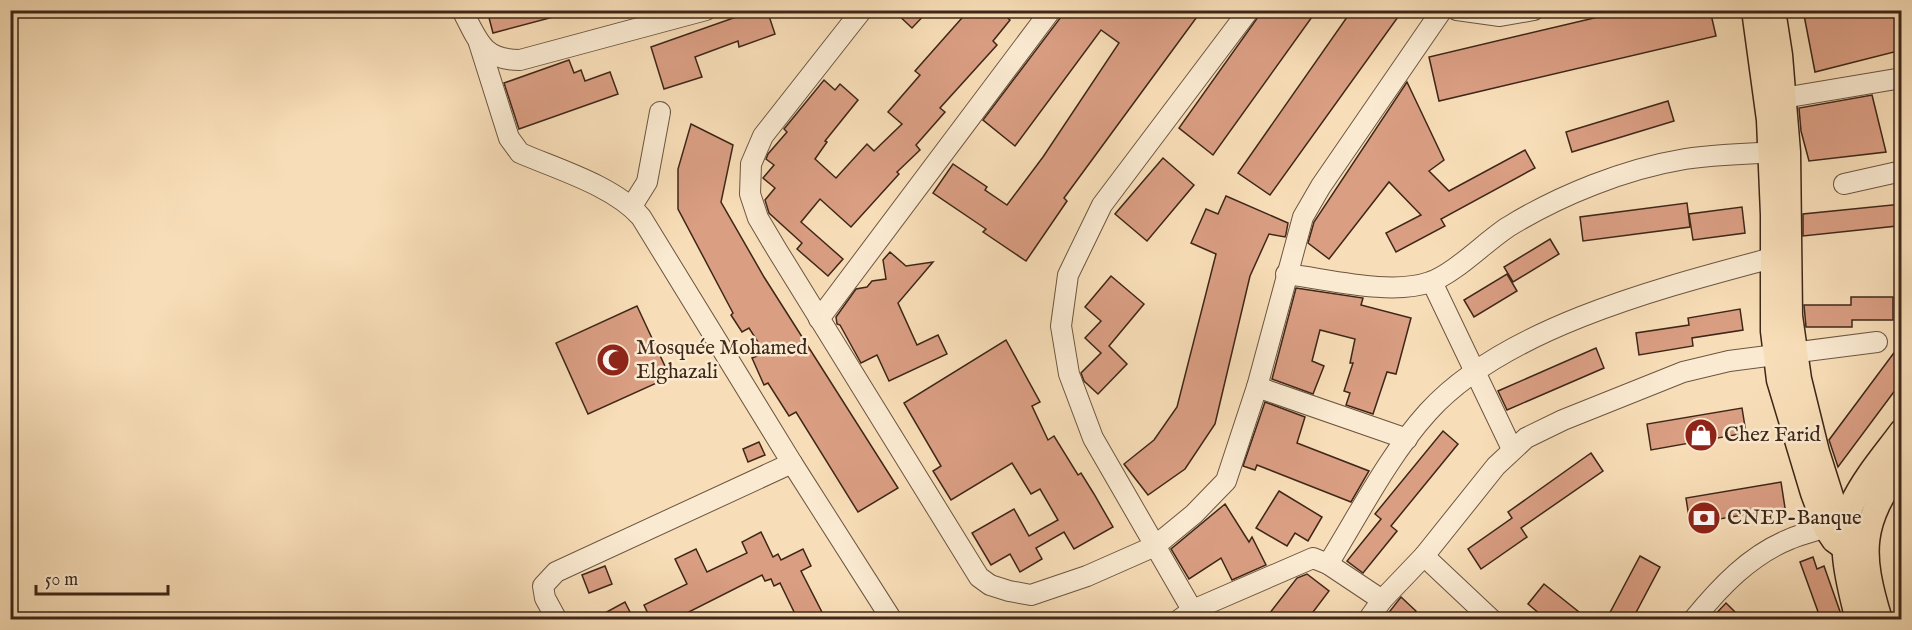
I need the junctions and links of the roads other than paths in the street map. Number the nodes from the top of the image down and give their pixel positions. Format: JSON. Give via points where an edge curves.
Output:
{"nodes":[{"id":1,"x":462,"y":10,"type":"edge"},
{"id":2,"x":706,"y":10,"type":"edge"},
{"id":3,"x":862,"y":10,"type":"edge"},
{"id":4,"x":1051,"y":10,"type":"edge"},
{"id":5,"x":1249,"y":10,"type":"edge"},
{"id":6,"x":1442,"y":10,"type":"edge"},
{"id":7,"x":1457,"y":10,"type":"edge"},
{"id":8,"x":1534,"y":10,"type":"edge"},
{"id":9,"x":1754,"y":10,"type":"edge"},
{"id":10,"x":1773,"y":10,"type":"edge"},
{"id":11,"x":479,"y":43,"type":"junction"},
{"id":12,"x":1902,"y":78,"type":"edge"},
{"id":13,"x":1775,"y":99,"type":"junction"},
{"id":14,"x":660,"y":112,"type":"dead end"},
{"id":15,"x":1779,"y":152,"type":"junction"},
{"id":16,"x":1902,"y":171,"type":"edge"},
{"id":17,"x":1844,"y":184,"type":"dead end"},
{"id":18,"x":632,"y":206,"type":"junction"},
{"id":19,"x":1772,"y":258,"type":"junction"},
{"id":20,"x":1286,"y":274,"type":"junction"},
{"id":21,"x":1432,"y":282,"type":"junction"},
{"id":22,"x":819,"y":319,"type":"junction"},
{"id":23,"x":1877,"y":342,"type":"dead end"},
{"id":24,"x":1786,"y":355,"type":"junction"},
{"id":25,"x":1474,"y":371,"type":"junction"},
{"id":26,"x":1257,"y":387,"type":"junction"},
{"id":27,"x":1902,"y":431,"type":"edge"},
{"id":28,"x":1407,"y":439,"type":"junction"},
{"id":29,"x":1512,"y":449,"type":"junction"},
{"id":30,"x":792,"y":463,"type":"junction"},
{"id":31,"x":1902,"y":465,"type":"edge"},
{"id":32,"x":1849,"y":535,"type":"junction"},
{"id":33,"x":1155,"y":546,"type":"junction"},
{"id":34,"x":1424,"y":556,"type":"junction"},
{"id":35,"x":1328,"y":564,"type":"junction"},
{"id":36,"x":1382,"y":600,"type":"junction"},
{"id":37,"x":1190,"y":616,"type":"edge"},
{"id":38,"x":557,"y":620,"type":"edge"},
{"id":39,"x":892,"y":620,"type":"edge"},
{"id":40,"x":1368,"y":620,"type":"edge"},
{"id":41,"x":1492,"y":620,"type":"edge"},
{"id":42,"x":1693,"y":620,"type":"edge"},
{"id":43,"x":1858,"y":620,"type":"edge"},
{"id":44,"x":1880,"y":620,"type":"edge"}],
"edges":[{"from":1,"to":11,"type":"street"},
{"from":2,"to":11,"type":"street","via":[[520,60],[491,56]]},
{"from":3,"to":22,"type":"street","via":[[763,136],[749,179],[758,218]]},
{"from":4,"to":22,"type":"street"},
{"from":5,"to":33,"type":"street","via":[[1102,205],[1068,275],[1061,326],[1069,374],[1093,438]]},
{"from":6,"to":20,"type":"street","via":[[1321,186],[1303,217]]},
{"from":7,"to":8,"type":"street","via":[[1500,16]]},
{"from":9,"to":13,"type":"main road"},
{"from":10,"to":13,"type":"main road"},
{"from":11,"to":18,"type":"street","via":[[509,138],[520,153]]},
{"from":12,"to":13,"type":"street"},
{"from":13,"to":15,"type":"main road"},
{"from":14,"to":18,"type":"street","via":[[647,182]]},
{"from":15,"to":19,"type":"main road"},
{"from":15,"to":21,"type":"street","via":[[1686,159],[1614,178],[1508,228]]},
{"from":15,"to":24,"type":"main road","via":[[1790,316]]},
{"from":16,"to":17,"type":"street"},
{"from":18,"to":30,"type":"street"},
{"from":19,"to":24,"type":"main road","via":[[1773,331]]},
{"from":19,"to":25,"type":"street","via":[[1683,280],[1632,298],[1540,335]]},
{"from":20,"to":21,"type":"street","via":[[1381,286],[1410,287]]},
{"from":20,"to":26,"type":"street"},
{"from":21,"to":25,"type":"street"},
{"from":22,"to":33,"type":"street","via":[[969,564],[990,585],[1031,595],[1049,591]]},
{"from":23,"to":24,"type":"street"},
{"from":24,"to":29,"type":"street","via":[[1729,361],[1683,372],[1563,420]]},
{"from":24,"to":32,"type":"main road","via":[[1779,380],[1790,420]]},
{"from":25,"to":28,"type":"street","via":[[1429,411]]},
{"from":25,"to":29,"type":"street"},
{"from":26,"to":28,"type":"street"},
{"from":26,"to":33,"type":"street","via":[[1226,481]]},
{"from":27,"to":32,"type":"main road","via":[[1851,506]]},
{"from":28,"to":35,"type":"street"},
{"from":29,"to":34,"type":"street"},
{"from":30,"to":38,"type":"street","via":[[556,572],[543,586]]},
{"from":30,"to":39,"type":"street"},
{"from":31,"to":32,"type":"main road","via":[[1871,514]]},
{"from":32,"to":42,"type":"street","via":[[1791,538],[1751,561],[1717,590]]},
{"from":32,"to":43,"type":"main road","via":[[1850,591]]},
{"from":32,"to":44,"type":"main road"},
{"from":33,"to":37,"type":"street"},
{"from":34,"to":36,"type":"street"},
{"from":34,"to":41,"type":"street"},
{"from":35,"to":36,"type":"street"},
{"from":35,"to":37,"type":"street","via":[[1313,558]]},
{"from":36,"to":40,"type":"street"}]}
